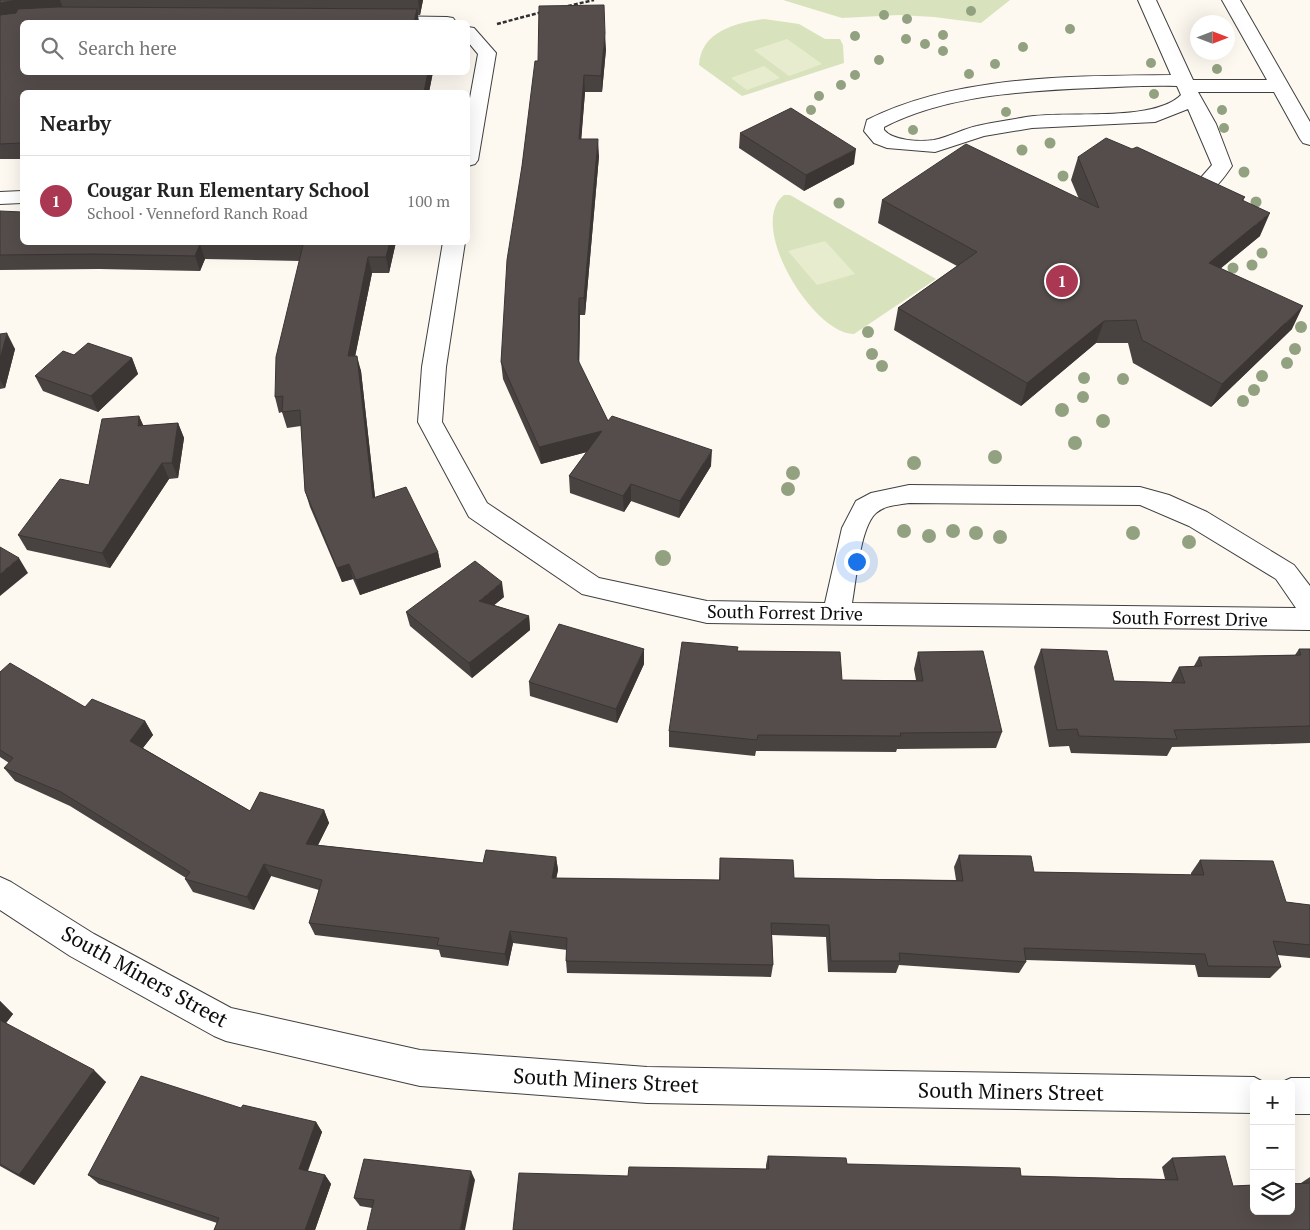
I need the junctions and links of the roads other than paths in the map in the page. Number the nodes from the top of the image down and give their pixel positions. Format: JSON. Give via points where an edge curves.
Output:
{"nodes":[{"id":1,"x":1147,"y":0,"type":"edge"},
{"id":2,"x":1231,"y":0,"type":"edge"},
{"id":3,"x":470,"y":34,"type":"edge"},
{"id":4,"x":1186,"y":87,"type":"junction"},
{"id":5,"x":1289,"y":92,"type":"junction"},
{"id":6,"x":1310,"y":139,"type":"edge"},
{"id":7,"x":470,"y":149,"type":"edge"},
{"id":8,"x":1201,"y":189,"type":"edge"},
{"id":9,"x":20,"y":197,"type":"edge"},
{"id":10,"x":0,"y":198,"type":"edge"},
{"id":11,"x":454,"y":245,"type":"edge"},
{"id":12,"x":1310,"y":607,"type":"edge"},
{"id":13,"x":836,"y":613,"type":"junction"},
{"id":14,"x":1310,"y":619,"type":"edge"},
{"id":15,"x":0,"y":892,"type":"edge"},
{"id":16,"x":1250,"y":1095,"type":"edge"},
{"id":17,"x":1295,"y":1096,"type":"edge"},
{"id":18,"x":1310,"y":1096,"type":"edge"}],
"edges":[{"from":1,"to":4,"type":"street"},
{"from":2,"to":5,"type":"street"},
{"from":3,"to":7,"type":"street","via":[[487,53]]},
{"from":4,"to":4,"type":"street","via":[[1055,83],[1012,87],[929,102],[874,124],[874,131],[881,139],[894,144],[935,146],[980,131],[1032,122],[1155,116],[1183,104]]},
{"from":4,"to":5,"type":"street"},
{"from":4,"to":8,"type":"street","via":[[1206,124],[1222,166]]},
{"from":5,"to":6,"type":"street"},
{"from":9,"to":10,"type":"street"},
{"from":11,"to":13,"type":"street","name":"South Forrest Drive","via":[[434,367],[430,422],[478,510],[592,587],[707,612]]},
{"from":12,"to":13,"type":"street","via":[[1285,572],[1198,519],[1140,496],[909,494],[886,498],[866,507],[855,523]]},
{"from":13,"to":14,"type":"street","name":"South Forrest Drive"},
{"from":15,"to":16,"type":"street","name":"South Miners Street","via":[[82,945],[226,1024],[420,1068],[647,1085]]},
{"from":17,"to":18,"type":"street"}]}
